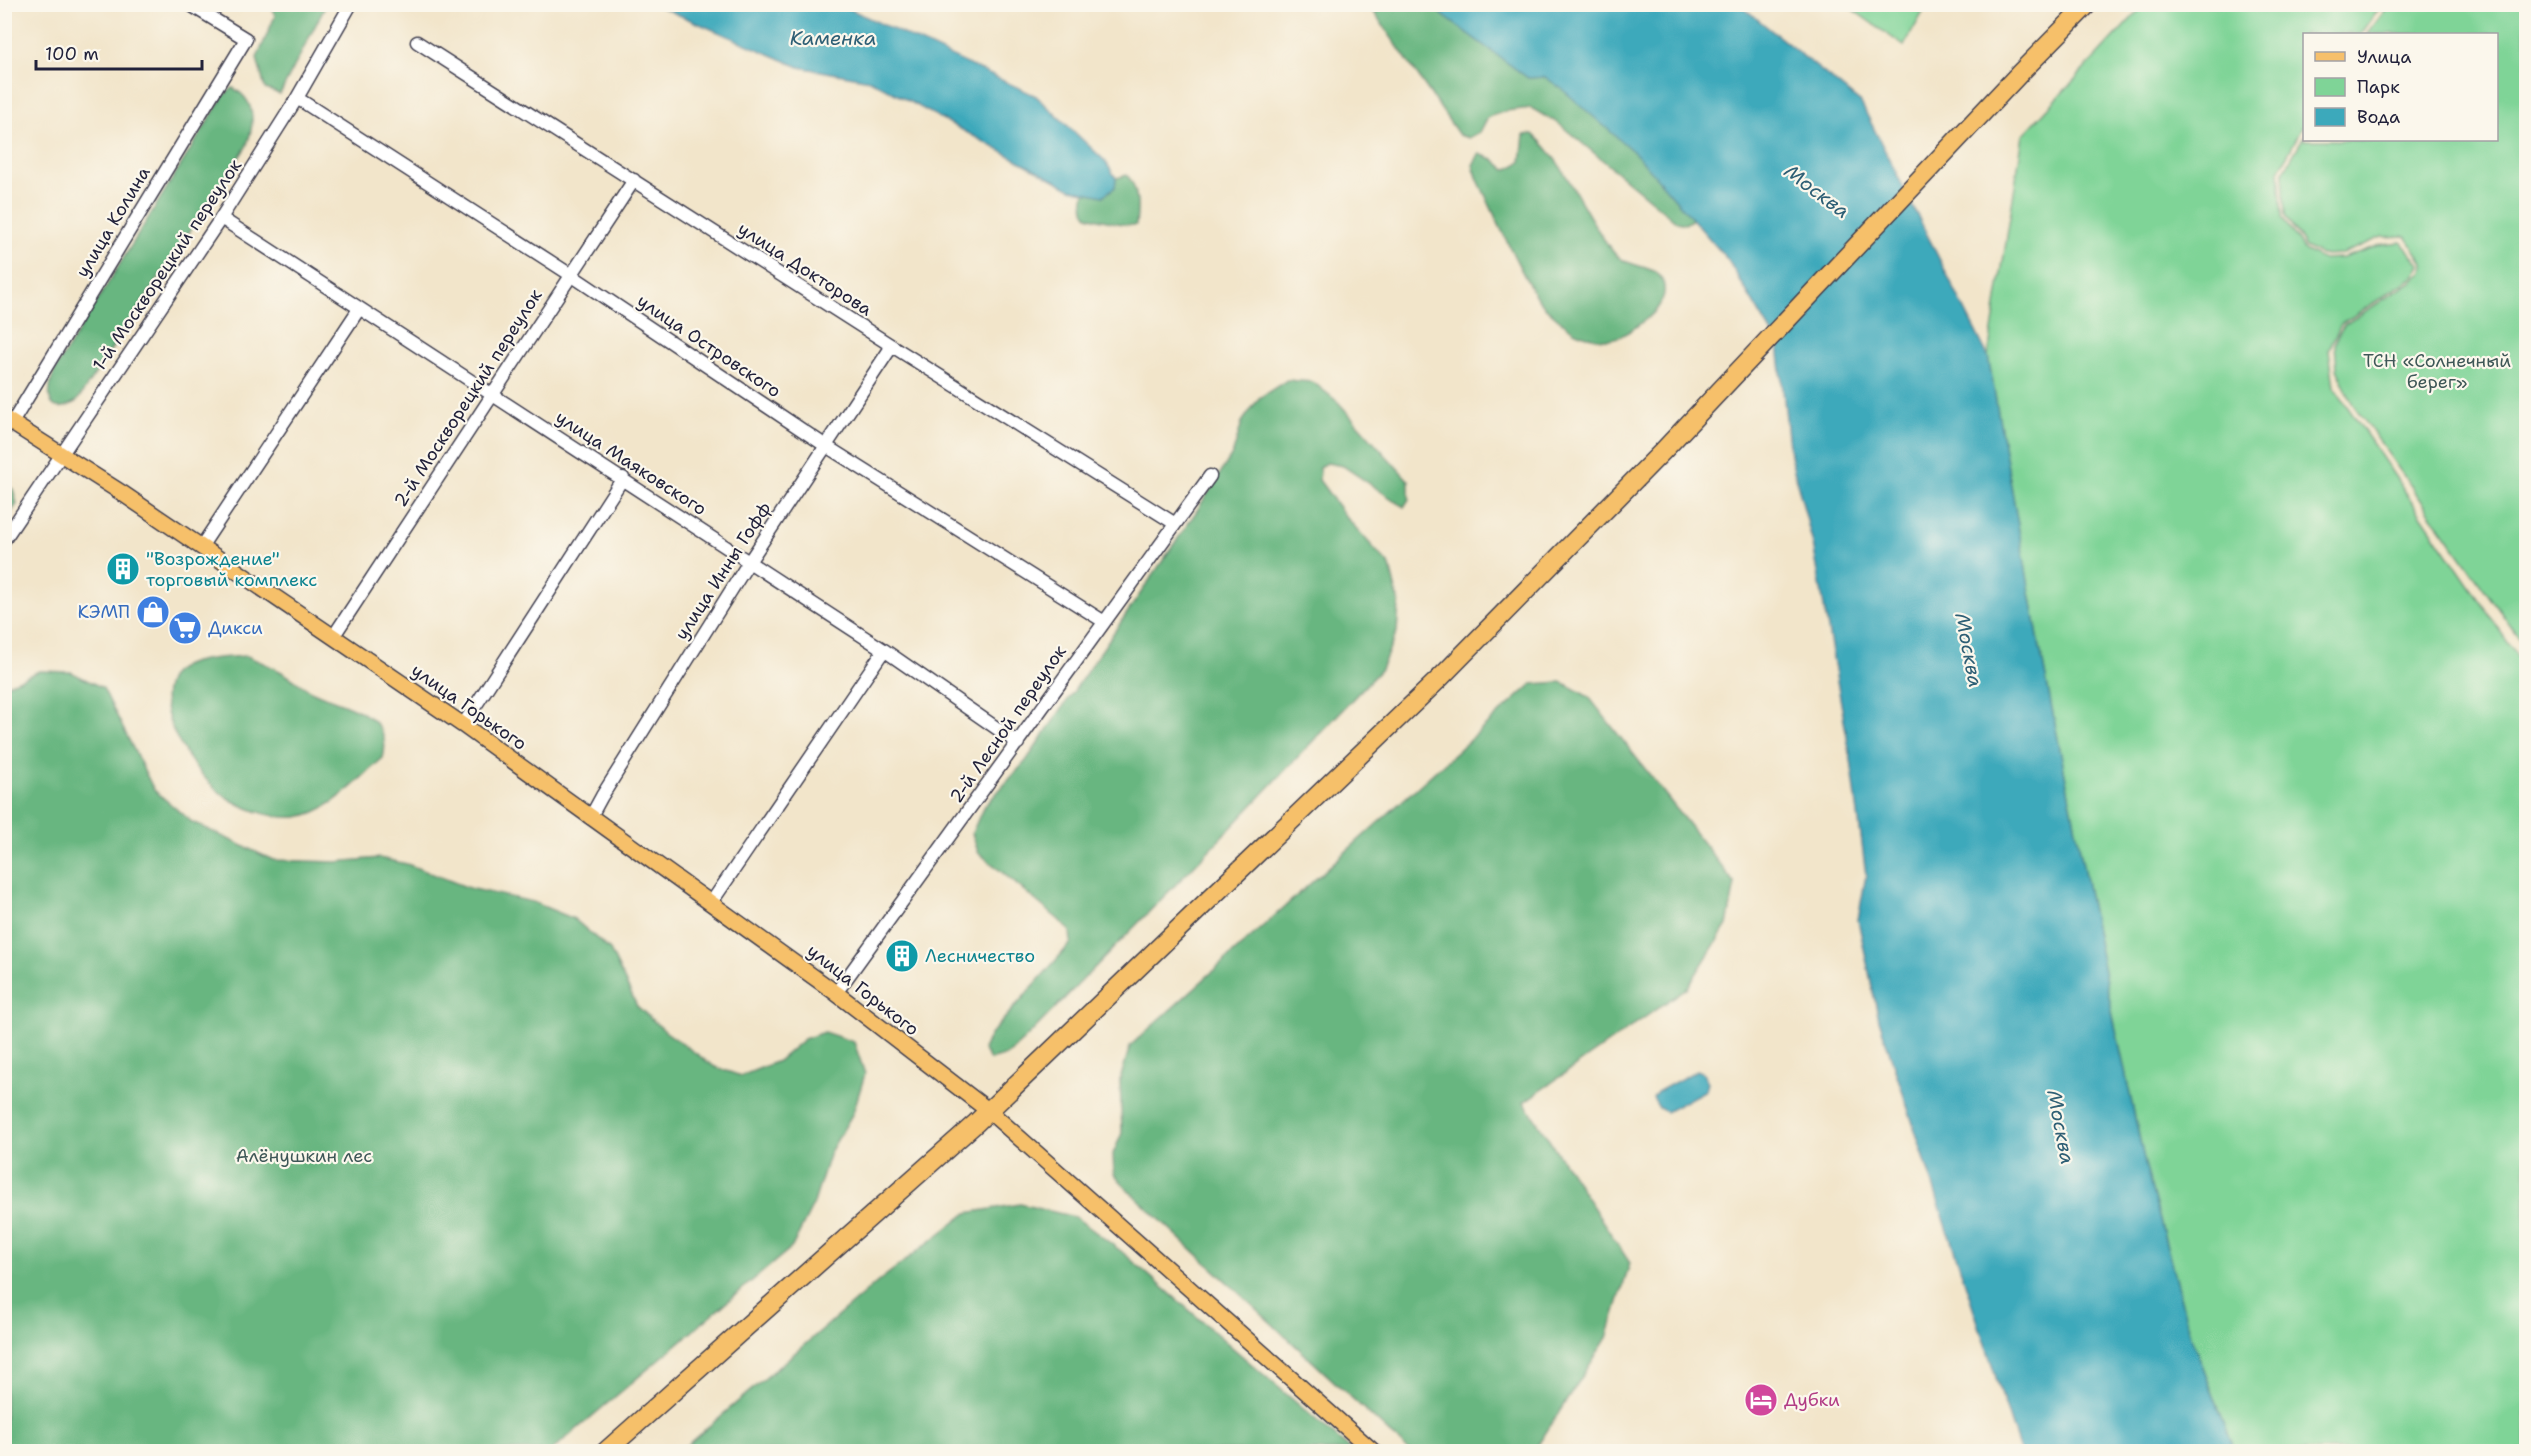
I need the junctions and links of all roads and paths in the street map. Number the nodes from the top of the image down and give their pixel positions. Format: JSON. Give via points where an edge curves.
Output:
{"nodes":[{"id":1,"x":189,"y":4,"type":"edge"},
{"id":2,"x":351,"y":4,"type":"edge"},
{"id":3,"x":2088,"y":4,"type":"edge"},
{"id":4,"x":417,"y":42,"type":"dead end"},
{"id":5,"x":297,"y":98,"type":"junction"},
{"id":6,"x":634,"y":180,"type":"junction"},
{"id":7,"x":221,"y":218,"type":"junction"},
{"id":8,"x":571,"y":275,"type":"junction"},
{"id":9,"x":359,"y":309,"type":"junction"},
{"id":10,"x":892,"y":346,"type":"junction"},
{"id":11,"x":491,"y":395,"type":"junction"},
{"id":12,"x":8,"y":421,"type":"edge"},
{"id":13,"x":826,"y":446,"type":"junction"},
{"id":14,"x":62,"y":453,"type":"junction"},
{"id":15,"x":1210,"y":476,"type":"dead end"},
{"id":16,"x":623,"y":478,"type":"junction"},
{"id":17,"x":1174,"y":523,"type":"junction"},
{"id":18,"x":4,"y":540,"type":"edge"},
{"id":19,"x":201,"y":546,"type":"junction"},
{"id":20,"x":749,"y":562,"type":"junction"},
{"id":21,"x":1103,"y":621,"type":"junction"},
{"id":22,"x":333,"y":638,"type":"junction"},
{"id":23,"x":884,"y":650,"type":"junction"},
{"id":24,"x":463,"y":726,"type":"junction"},
{"id":25,"x":1018,"y":743,"type":"junction"},
{"id":26,"x":590,"y":818,"type":"junction"},
{"id":27,"x":711,"y":903,"type":"junction"},
{"id":28,"x":836,"y":993,"type":"junction"},
{"id":29,"x":989,"y":1111,"type":"junction"},
{"id":30,"x":605,"y":1452,"type":"edge"},
{"id":31,"x":1374,"y":1452,"type":"edge"}],
"edges":[{"from":1,"to":12,"type":"street","name":"улица Колина","via":[[246,39]]},
{"from":2,"to":5,"type":"street","name":"1-й Москворецкий переулок"},
{"from":3,"to":29,"type":"highway","via":[[1664,451],[1441,677]]},
{"from":4,"to":6,"type":"street","name":"улица Докторова"},
{"from":5,"to":7,"type":"street","name":"1-й Москворецкий переулок"},
{"from":5,"to":8,"type":"street","name":"улица Островского"},
{"from":6,"to":8,"type":"street","name":"2-й Москворецкий переулок"},
{"from":6,"to":10,"type":"street","name":"улица Докторова"},
{"from":7,"to":9,"type":"street","name":"улица Маяковского"},
{"from":7,"to":14,"type":"street","name":"1-й Москворецкий переулок"},
{"from":8,"to":11,"type":"street","name":"2-й Москворецкий переулок"},
{"from":8,"to":13,"type":"street","name":"улица Островского"},
{"from":9,"to":11,"type":"street","name":"улица Маяковского"},
{"from":9,"to":19,"type":"street"},
{"from":10,"to":13,"type":"street","name":"улица Инны Гофф"},
{"from":10,"to":17,"type":"street","name":"улица Докторова"},
{"from":11,"to":16,"type":"street","name":"улица Маяковского"},
{"from":11,"to":22,"type":"street","name":"2-й Москворецкий переулок"},
{"from":12,"to":14,"type":"main road","name":"улица Горького"},
{"from":13,"to":20,"type":"street","name":"улица Инны Гофф"},
{"from":13,"to":21,"type":"street","name":"улица Островского"},
{"from":14,"to":18,"type":"street","name":"1-й Москворецкий переулок"},
{"from":14,"to":19,"type":"main road","name":"улица Горького"},
{"from":15,"to":17,"type":"street","name":"2-й Лесной переулок"},
{"from":16,"to":20,"type":"street","name":"улица Маяковского"},
{"from":16,"to":24,"type":"street"},
{"from":17,"to":21,"type":"street","name":"2-й Лесной переулок"},
{"from":19,"to":22,"type":"main road","name":"улица Горького"},
{"from":20,"to":23,"type":"street","name":"улица Маяковского"},
{"from":20,"to":26,"type":"street","name":"улица Инны Гофф"},
{"from":21,"to":25,"type":"street","name":"2-й Лесной переулок"},
{"from":22,"to":24,"type":"main road","name":"улица Горького"},
{"from":23,"to":25,"type":"street","name":"улица Маяковского"},
{"from":23,"to":27,"type":"street"},
{"from":24,"to":26,"type":"main road","name":"улица Горького"},
{"from":25,"to":28,"type":"street","name":"2-й Лесной переулок"},
{"from":26,"to":27,"type":"main road","name":"улица Горького"},
{"from":27,"to":28,"type":"main road","name":"улица Горького"},
{"from":28,"to":29,"type":"main road","name":"улица Горького"},
{"from":29,"to":30,"type":"highway"},
{"from":29,"to":31,"type":"main road","name":"улица Горького"}]}
